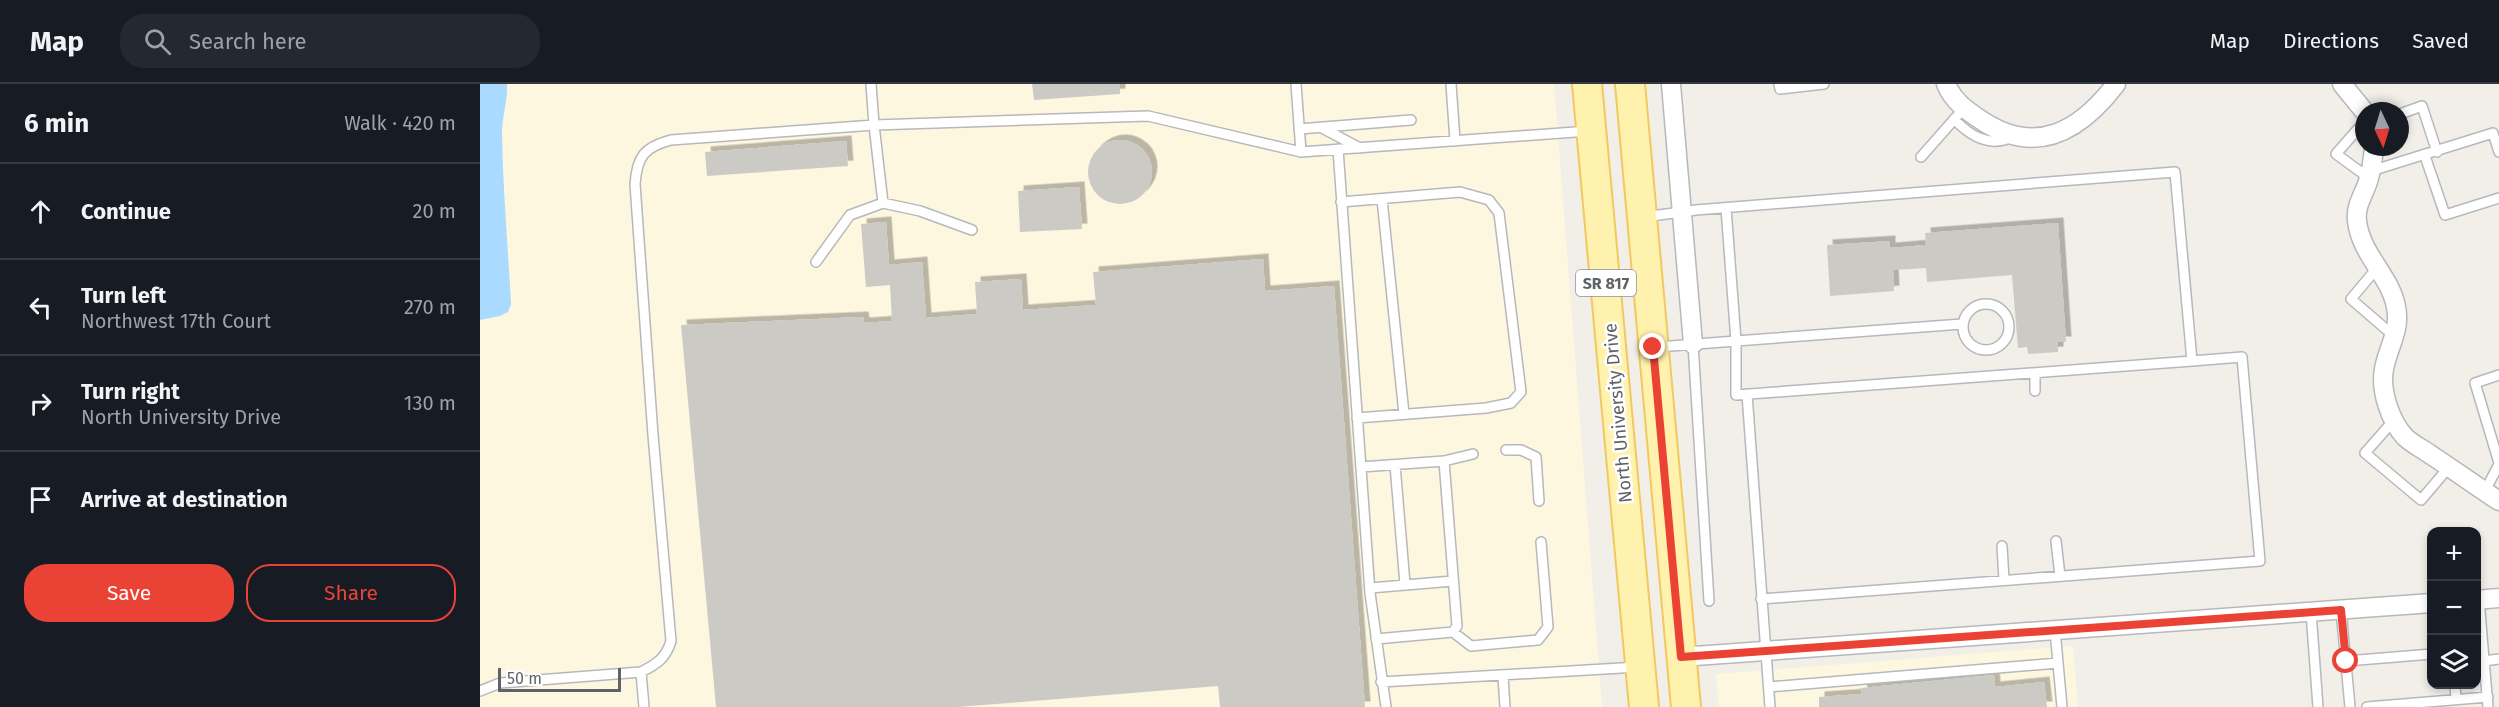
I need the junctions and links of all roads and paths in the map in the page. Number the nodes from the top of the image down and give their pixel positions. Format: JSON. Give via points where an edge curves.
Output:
{"nodes":[{"id":1,"x":871,"y":84,"type":"edge"},
{"id":2,"x":1296,"y":84,"type":"edge"},
{"id":3,"x":1451,"y":84,"type":"edge"},
{"id":4,"x":1587,"y":84,"type":"edge"},
{"id":5,"x":1630,"y":84,"type":"edge"},
{"id":6,"x":1671,"y":84,"type":"edge"},
{"id":7,"x":1779,"y":84,"type":"edge"},
{"id":8,"x":1824,"y":84,"type":"edge"},
{"id":9,"x":1946,"y":84,"type":"edge"},
{"id":10,"x":2116,"y":84,"type":"edge"},
{"id":11,"x":2342,"y":84,"type":"edge"},
{"id":12,"x":2357,"y":102,"type":"edge"},
{"id":13,"x":2409,"y":111,"type":"edge"},
{"id":14,"x":1959,"y":114,"type":"junction"},
{"id":15,"x":1411,"y":120,"type":"dead end"},
{"id":16,"x":874,"y":125,"type":"junction"},
{"id":17,"x":1321,"y":127,"type":"junction"},
{"id":18,"x":1299,"y":129,"type":"junction"},
{"id":19,"x":1591,"y":131,"type":"junction"},
{"id":20,"x":2355,"y":132,"type":"edge"},
{"id":21,"x":1455,"y":141,"type":"junction"},
{"id":22,"x":1360,"y":148,"type":"junction"},
{"id":23,"x":1338,"y":149,"type":"junction"},
{"id":24,"x":1301,"y":152,"type":"junction"},
{"id":25,"x":2437,"y":152,"type":"junction"},
{"id":26,"x":2499,"y":152,"type":"edge"},
{"id":27,"x":2373,"y":156,"type":"edge"},
{"id":28,"x":2425,"y":156,"type":"junction"},
{"id":29,"x":1921,"y":157,"type":"dead end"},
{"id":30,"x":2370,"y":175,"type":"junction"},
{"id":31,"x":2499,"y":198,"type":"edge"},
{"id":32,"x":1382,"y":199,"type":"junction"},
{"id":33,"x":1341,"y":202,"type":"junction"},
{"id":34,"x":883,"y":203,"type":"junction"},
{"id":35,"x":1726,"y":208,"type":"junction"},
{"id":36,"x":1682,"y":213,"type":"junction"},
{"id":37,"x":1641,"y":218,"type":"junction"},
{"id":38,"x":972,"y":230,"type":"dead end"},
{"id":39,"x":816,"y":262,"type":"dead end"},
{"id":40,"x":2377,"y":268,"type":"junction"},
{"id":41,"x":1962,"y":324,"type":"junction"},
{"id":42,"x":2394,"y":336,"type":"junction"},
{"id":43,"x":1736,"y":341,"type":"junction"},
{"id":44,"x":1693,"y":344,"type":"junction"},
{"id":45,"x":1653,"y":347,"type":"junction"},
{"id":46,"x":2192,"y":361,"type":"junction"},
{"id":47,"x":2035,"y":373,"type":"junction"},
{"id":48,"x":2499,"y":375,"type":"edge"},
{"id":49,"x":2036,"y":391,"type":"dead end"},
{"id":50,"x":1747,"y":394,"type":"junction"},
{"id":51,"x":1404,"y":414,"type":"junction"},
{"id":52,"x":1357,"y":418,"type":"junction"},
{"id":53,"x":2394,"y":420,"type":"junction"},
{"id":54,"x":1506,"y":450,"type":"dead end"},
{"id":55,"x":1473,"y":454,"type":"dead end"},
{"id":56,"x":1444,"y":461,"type":"junction"},
{"id":57,"x":2499,"y":464,"type":"edge"},
{"id":58,"x":1395,"y":465,"type":"junction"},
{"id":59,"x":2449,"y":466,"type":"junction"},
{"id":60,"x":1361,"y":467,"type":"junction"},
{"id":61,"x":2492,"y":496,"type":"edge"},
{"id":62,"x":1539,"y":501,"type":"dead end"},
{"id":63,"x":2056,"y":541,"type":"dead end"},
{"id":64,"x":1541,"y":542,"type":"dead end"},
{"id":65,"x":2001,"y":546,"type":"dead end"},
{"id":66,"x":2060,"y":576,"type":"junction"},
{"id":67,"x":1453,"y":580,"type":"junction"},
{"id":68,"x":2004,"y":580,"type":"junction"},
{"id":69,"x":1405,"y":584,"type":"junction"},
{"id":70,"x":1370,"y":588,"type":"junction"},
{"id":71,"x":2499,"y":598,"type":"edge"},
{"id":72,"x":1761,"y":599,"type":"junction"},
{"id":73,"x":2481,"y":600,"type":"edge"},
{"id":74,"x":1709,"y":601,"type":"dead end"},
{"id":75,"x":2427,"y":603,"type":"edge"},
{"id":76,"x":2341,"y":610,"type":"junction"},
{"id":77,"x":2311,"y":612,"type":"junction"},
{"id":78,"x":1638,"y":621,"type":"junction"},
{"id":79,"x":2055,"y":630,"type":"junction"},
{"id":80,"x":2481,"y":630,"type":"edge"},
{"id":81,"x":1453,"y":632,"type":"junction"},
{"id":82,"x":1376,"y":639,"type":"junction"},
{"id":83,"x":1765,"y":651,"type":"junction"},
{"id":84,"x":2427,"y":654,"type":"edge"},
{"id":85,"x":1681,"y":657,"type":"junction"},
{"id":86,"x":2499,"y":659,"type":"edge"},
{"id":87,"x":2346,"y":661,"type":"junction"},
{"id":88,"x":2484,"y":661,"type":"junction"},
{"id":89,"x":2058,"y":663,"type":"junction"},
{"id":90,"x":1641,"y":667,"type":"junction"},
{"id":91,"x":641,"y":672,"type":"junction"},
{"id":92,"x":1503,"y":677,"type":"junction"},
{"id":93,"x":1381,"y":682,"type":"junction"},
{"id":94,"x":1769,"y":687,"type":"junction"},
{"id":95,"x":2455,"y":689,"type":"edge"},
{"id":96,"x":480,"y":691,"type":"edge"},
{"id":97,"x":2487,"y":697,"type":"junction"},
{"id":98,"x":2456,"y":699,"type":"junction"},
{"id":99,"x":644,"y":707,"type":"edge"},
{"id":100,"x":1386,"y":707,"type":"edge"},
{"id":101,"x":1505,"y":707,"type":"edge"},
{"id":102,"x":1644,"y":707,"type":"edge"},
{"id":103,"x":1681,"y":707,"type":"edge"},
{"id":104,"x":1686,"y":707,"type":"edge"},
{"id":105,"x":1770,"y":707,"type":"edge"},
{"id":106,"x":2062,"y":707,"type":"edge"},
{"id":107,"x":2318,"y":707,"type":"edge"},
{"id":108,"x":2350,"y":707,"type":"edge"},
{"id":109,"x":2367,"y":707,"type":"edge"},
{"id":110,"x":2488,"y":707,"type":"edge"}],
"edges":[{"from":1,"to":16,"type":"lane"},
{"from":2,"to":18,"type":"lane"},
{"from":3,"to":21,"type":"lane"},
{"from":4,"to":19,"type":"main road","name":"North University Drive","number":"SR 817"},
{"from":5,"to":37,"type":"main road","number":"SR 817"},
{"from":6,"to":36,"type":"street"},
{"from":7,"to":8,"type":"lane","via":[[1780,88]]},
{"from":9,"to":14,"type":"street"},
{"from":10,"to":14,"type":"street","via":[[2085,117],[2061,131],[2034,138],[2012,137]]},
{"from":11,"to":12,"type":"street"},
{"from":13,"to":25,"type":"lane","via":[[2422,106]]},
{"from":14,"to":29,"type":"lane"},
{"from":15,"to":17,"type":"lane"},
{"from":16,"to":24,"type":"lane","via":[[1148,116]]},
{"from":16,"to":34,"type":"lane"},
{"from":16,"to":91,"type":"lane","via":[[670,140],[653,144],[636,169],[671,641],[667,654]]},
{"from":17,"to":18,"type":"lane"},
{"from":17,"to":22,"type":"lane"},
{"from":18,"to":24,"type":"lane"},
{"from":19,"to":21,"type":"lane"},
{"from":19,"to":37,"type":"main road","via":[[1612,155]]},
{"from":19,"to":78,"type":"main road","name":"North University Drive","number":"SR 817"},
{"from":20,"to":30,"type":"lane","via":[[2336,154]]},
{"from":21,"to":22,"type":"lane"},
{"from":22,"to":23,"type":"lane"},
{"from":23,"to":24,"type":"lane"},
{"from":23,"to":33,"type":"lane"},
{"from":25,"to":26,"type":"lane","via":[[2493,133]]},
{"from":25,"to":28,"type":"lane"},
{"from":27,"to":30,"type":"street"},
{"from":28,"to":30,"type":"lane"},
{"from":28,"to":31,"type":"lane","via":[[2445,215]]},
{"from":30,"to":40,"type":"street","via":[[2358,202],[2357,219],[2360,238]]},
{"from":32,"to":33,"type":"lane"},
{"from":32,"to":51,"type":"lane"},
{"from":32,"to":51,"type":"lane","via":[[1461,192],[1489,200],[1498,213],[1521,392],[1511,403],[1486,408]]},
{"from":33,"to":52,"type":"lane"},
{"from":34,"to":38,"type":"lane","via":[[920,211]]},
{"from":34,"to":39,"type":"lane","via":[[849,215]]},
{"from":35,"to":36,"type":"lane"},
{"from":35,"to":43,"type":"lane"},
{"from":35,"to":46,"type":"lane","via":[[2175,172]]},
{"from":36,"to":37,"type":"lane"},
{"from":36,"to":44,"type":"street"},
{"from":37,"to":45,"type":"main road","number":"SR 817"},
{"from":40,"to":42,"type":"street","via":[[2392,291],[2397,324]]},
{"from":40,"to":42,"type":"lane","via":[[2351,299]]},
{"from":41,"to":41,"type":"lane","via":[[1965,337],[1981,349],[2002,343],[2009,328],[2005,313],[1992,304],[1976,305]]},
{"from":41,"to":43,"type":"lane"},
{"from":42,"to":53,"type":"street","via":[[2383,385]]},
{"from":43,"to":44,"type":"lane"},
{"from":43,"to":50,"type":"lane","via":[[1736,395]]},
{"from":44,"to":45,"type":"lane"},
{"from":44,"to":74,"type":"lane"},
{"from":45,"to":85,"type":"main road","number":"SR 817"},
{"from":46,"to":47,"type":"lane"},
{"from":46,"to":66,"type":"lane","via":[[2241,357],[2260,561]]},
{"from":47,"to":49,"type":"lane"},
{"from":47,"to":50,"type":"lane"},
{"from":48,"to":57,"type":"lane","via":[[2475,383]]},
{"from":50,"to":72,"type":"lane"},
{"from":51,"to":52,"type":"lane"},
{"from":52,"to":60,"type":"lane"},
{"from":53,"to":59,"type":"street","via":[[2405,437]]},
{"from":53,"to":59,"type":"lane","via":[[2365,453],[2381,467],[2421,500]]},
{"from":54,"to":62,"type":"lane","via":[[1521,450],[1536,457]]},
{"from":55,"to":56,"type":"lane"},
{"from":56,"to":58,"type":"lane"},
{"from":56,"to":67,"type":"lane"},
{"from":57,"to":61,"type":"lane"},
{"from":58,"to":60,"type":"lane"},
{"from":58,"to":69,"type":"lane"},
{"from":59,"to":61,"type":"street"},
{"from":60,"to":70,"type":"lane"},
{"from":63,"to":66,"type":"lane"},
{"from":64,"to":81,"type":"lane","via":[[1548,627],[1538,640],[1471,646]]},
{"from":65,"to":68,"type":"lane"},
{"from":66,"to":68,"type":"lane"},
{"from":67,"to":69,"type":"lane"},
{"from":67,"to":81,"type":"lane","via":[[1457,626]]},
{"from":68,"to":72,"type":"lane"},
{"from":69,"to":70,"type":"lane"},
{"from":70,"to":82,"type":"lane"},
{"from":71,"to":73,"type":"street"},
{"from":72,"to":83,"type":"lane"},
{"from":75,"to":76,"type":"street"},
{"from":76,"to":77,"type":"street"},
{"from":76,"to":87,"type":"lane"},
{"from":77,"to":79,"type":"street"},
{"from":77,"to":107,"type":"lane"},
{"from":78,"to":85,"type":"main road","via":[[1660,647]]},
{"from":78,"to":90,"type":"main road","name":"North University Drive","number":"SR 817"},
{"from":79,"to":83,"type":"street"},
{"from":79,"to":89,"type":"lane"},
{"from":80,"to":88,"type":"lane"},
{"from":81,"to":82,"type":"lane"},
{"from":82,"to":93,"type":"lane"},
{"from":83,"to":85,"type":"street"},
{"from":83,"to":94,"type":"lane"},
{"from":84,"to":87,"type":"lane"},
{"from":85,"to":104,"type":"main road","number":"SR 817"},
{"from":86,"to":88,"type":"lane"},
{"from":87,"to":108,"type":"lane"},
{"from":88,"to":97,"type":"lane"},
{"from":89,"to":94,"type":"lane"},
{"from":89,"to":106,"type":"lane"},
{"from":90,"to":92,"type":"lane"},
{"from":90,"to":102,"type":"main road","name":"North University Drive","number":"SR 817"},
{"from":90,"to":103,"type":"main road","via":[[1663,677]]},
{"from":91,"to":96,"type":"lane","via":[[500,683]]},
{"from":91,"to":99,"type":"lane"},
{"from":92,"to":93,"type":"lane"},
{"from":92,"to":101,"type":"lane"},
{"from":93,"to":100,"type":"lane"},
{"from":94,"to":105,"type":"lane"},
{"from":95,"to":98,"type":"lane"},
{"from":97,"to":98,"type":"lane"},
{"from":97,"to":110,"type":"lane"},
{"from":98,"to":109,"type":"lane"}]}
